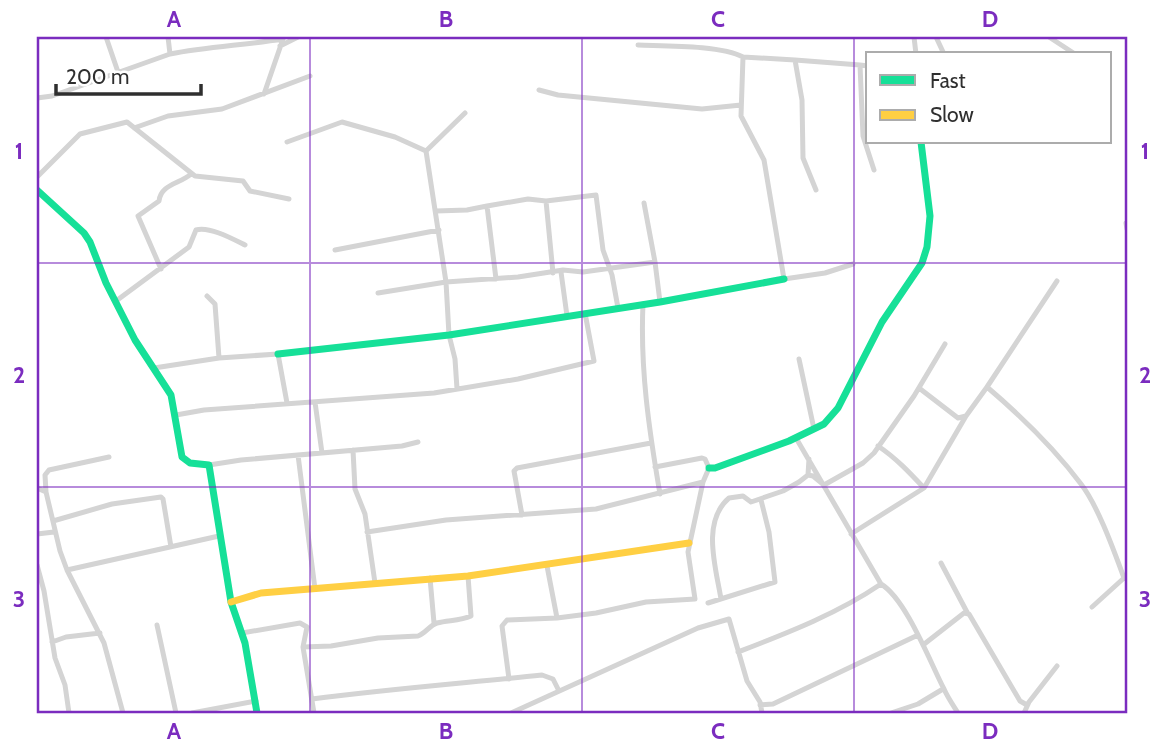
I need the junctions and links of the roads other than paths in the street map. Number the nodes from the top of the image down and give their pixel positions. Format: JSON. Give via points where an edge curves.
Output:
{"nodes":[{"id":1,"x":106,"y":37,"type":"edge"},
{"id":2,"x":168,"y":37,"type":"edge"},
{"id":3,"x":298,"y":37,"type":"edge"},
{"id":4,"x":657,"y":37,"type":"edge"},
{"id":5,"x":1049,"y":37,"type":"edge"},
{"id":6,"x":283,"y":38,"type":"edge"},
{"id":7,"x":638,"y":45,"type":"dead end"},
{"id":8,"x":281,"y":46,"type":"junction"},
{"id":9,"x":658,"y":46,"type":"junction"},
{"id":10,"x":1072,"y":52,"type":"edge"},
{"id":11,"x":170,"y":54,"type":"junction"},
{"id":12,"x":743,"y":57,"type":"junction"},
{"id":13,"x":795,"y":60,"type":"junction"},
{"id":14,"x":860,"y":65,"type":"junction"},
{"id":15,"x":866,"y":66,"type":"edge"},
{"id":16,"x":118,"y":72,"type":"junction"},
{"id":17,"x":310,"y":76,"type":"dead end"},
{"id":18,"x":539,"y":90,"type":"dead end"},
{"id":19,"x":264,"y":94,"type":"junction"},
{"id":20,"x":37,"y":98,"type":"edge"},
{"id":21,"x":741,"y":105,"type":"junction"},
{"id":22,"x":465,"y":113,"type":"dead end"},
{"id":23,"x":134,"y":128,"type":"junction"},
{"id":24,"x":287,"y":142,"type":"dead end"},
{"id":25,"x":921,"y":144,"type":"edge"},
{"id":26,"x":426,"y":151,"type":"junction"},
{"id":27,"x":874,"y":170,"type":"dead end"},
{"id":28,"x":191,"y":174,"type":"junction"},
{"id":29,"x":37,"y":177,"type":"edge"},
{"id":30,"x":37,"y":190,"type":"edge"},
{"id":31,"x":816,"y":190,"type":"dead end"},
{"id":32,"x":289,"y":199,"type":"dead end"},
{"id":33,"x":546,"y":201,"type":"junction"},
{"id":34,"x":644,"y":204,"type":"dead end"},
{"id":35,"x":487,"y":206,"type":"junction"},
{"id":36,"x":436,"y":211,"type":"junction"},
{"id":37,"x":439,"y":230,"type":"junction"},
{"id":38,"x":245,"y":245,"type":"dead end"},
{"id":39,"x":335,"y":250,"type":"dead end"},
{"id":40,"x":655,"y":262,"type":"junction"},
{"id":41,"x":853,"y":264,"type":"dead end"},
{"id":42,"x":608,"y":267,"type":"junction"},
{"id":43,"x":161,"y":269,"type":"junction"},
{"id":44,"x":561,"y":272,"type":"junction"},
{"id":45,"x":553,"y":273,"type":"junction"},
{"id":46,"x":496,"y":279,"type":"junction"},
{"id":47,"x":784,"y":279,"type":"junction"},
{"id":48,"x":1057,"y":281,"type":"dead end"},
{"id":49,"x":446,"y":282,"type":"junction"},
{"id":50,"x":378,"y":293,"type":"dead end"},
{"id":51,"x":207,"y":296,"type":"dead end"},
{"id":52,"x":116,"y":301,"type":"junction"},
{"id":53,"x":660,"y":302,"type":"junction"},
{"id":54,"x":643,"y":304,"type":"junction"},
{"id":55,"x":618,"y":308,"type":"junction"},
{"id":56,"x":585,"y":313,"type":"junction"},
{"id":57,"x":567,"y":316,"type":"junction"},
{"id":58,"x":449,"y":335,"type":"junction"},
{"id":59,"x":945,"y":344,"type":"dead end"},
{"id":60,"x":278,"y":354,"type":"junction"},
{"id":61,"x":219,"y":358,"type":"junction"},
{"id":62,"x":799,"y":359,"type":"dead end"},
{"id":63,"x":155,"y":368,"type":"junction"},
{"id":64,"x":987,"y":387,"type":"junction"},
{"id":65,"x":919,"y":388,"type":"junction"},
{"id":66,"x":457,"y":389,"type":"junction"},
{"id":67,"x":315,"y":402,"type":"junction"},
{"id":68,"x":286,"y":403,"type":"junction"},
{"id":69,"x":176,"y":415,"type":"junction"},
{"id":70,"x":966,"y":416,"type":"junction"},
{"id":71,"x":814,"y":429,"type":"junction"},
{"id":72,"x":796,"y":438,"type":"junction"},
{"id":73,"x":418,"y":442,"type":"dead end"},
{"id":74,"x":651,"y":443,"type":"junction"},
{"id":75,"x":878,"y":446,"type":"junction"},
{"id":76,"x":353,"y":450,"type":"junction"},
{"id":77,"x":322,"y":453,"type":"junction"},
{"id":78,"x":298,"y":455,"type":"junction"},
{"id":79,"x":109,"y":457,"type":"dead end"},
{"id":80,"x":809,"y":459,"type":"junction"},
{"id":81,"x":209,"y":465,"type":"junction"},
{"id":82,"x":655,"y":467,"type":"junction"},
{"id":83,"x":709,"y":468,"type":"junction"},
{"id":84,"x":808,"y":475,"type":"junction"},
{"id":85,"x":703,"y":482,"type":"junction"},
{"id":86,"x":824,"y":485,"type":"junction"},
{"id":87,"x":37,"y":488,"type":"edge"},
{"id":88,"x":924,"y":488,"type":"junction"},
{"id":89,"x":46,"y":492,"type":"junction"},
{"id":90,"x":660,"y":494,"type":"junction"},
{"id":91,"x":761,"y":499,"type":"junction"},
{"id":92,"x":522,"y":515,"type":"junction"},
{"id":93,"x":52,"y":522,"type":"junction"},
{"id":94,"x":54,"y":532,"type":"junction"},
{"id":95,"x":367,"y":532,"type":"junction"},
{"id":96,"x":37,"y":534,"type":"edge"},
{"id":97,"x":851,"y":534,"type":"junction"},
{"id":98,"x":219,"y":536,"type":"junction"},
{"id":99,"x":689,"y":543,"type":"junction"},
{"id":100,"x":171,"y":547,"type":"junction"},
{"id":101,"x":941,"y":563,"type":"dead end"},
{"id":102,"x":37,"y":565,"type":"edge"},
{"id":103,"x":547,"y":565,"type":"junction"},
{"id":104,"x":67,"y":570,"type":"junction"},
{"id":105,"x":468,"y":576,"type":"junction"},
{"id":106,"x":430,"y":578,"type":"junction"},
{"id":107,"x":1126,"y":578,"type":"edge"},
{"id":108,"x":375,"y":583,"type":"junction"},
{"id":109,"x":881,"y":584,"type":"junction"},
{"id":110,"x":315,"y":589,"type":"junction"},
{"id":111,"x":40,"y":592,"type":"edge"},
{"id":112,"x":721,"y":599,"type":"junction"},
{"id":113,"x":231,"y":602,"type":"junction"},
{"id":114,"x":708,"y":603,"type":"dead end"},
{"id":115,"x":1092,"y":607,"type":"dead end"},
{"id":116,"x":968,"y":614,"type":"junction"},
{"id":117,"x":558,"y":618,"type":"junction"},
{"id":118,"x":435,"y":623,"type":"junction"},
{"id":119,"x":157,"y":625,"type":"dead end"},
{"id":120,"x":100,"y":633,"type":"junction"},
{"id":121,"x":242,"y":634,"type":"junction"},
{"id":122,"x":918,"y":635,"type":"junction"},
{"id":123,"x":52,"y":642,"type":"junction"},
{"id":124,"x":923,"y":645,"type":"junction"},
{"id":125,"x":303,"y":647,"type":"junction"},
{"id":126,"x":738,"y":652,"type":"junction"},
{"id":127,"x":1058,"y":666,"type":"dead end"},
{"id":128,"x":509,"y":679,"type":"junction"},
{"id":129,"x":943,"y":689,"type":"junction"},
{"id":130,"x":559,"y":691,"type":"junction"},
{"id":131,"x":312,"y":699,"type":"junction"},
{"id":132,"x":256,"y":701,"type":"junction"},
{"id":133,"x":760,"y":705,"type":"junction"},
{"id":134,"x":1027,"y":705,"type":"junction"},
{"id":135,"x":69,"y":713,"type":"edge"},
{"id":136,"x":123,"y":713,"type":"edge"},
{"id":137,"x":176,"y":713,"type":"edge"},
{"id":138,"x":192,"y":713,"type":"edge"},
{"id":139,"x":257,"y":713,"type":"edge"},
{"id":140,"x":314,"y":713,"type":"edge"},
{"id":141,"x":512,"y":713,"type":"edge"},
{"id":142,"x":762,"y":713,"type":"edge"},
{"id":143,"x":891,"y":713,"type":"edge"},
{"id":144,"x":958,"y":713,"type":"edge"},
{"id":145,"x":1024,"y":713,"type":"edge"}],
"edges":[{"from":1,"to":16,"type":"street"},
{"from":2,"to":11,"type":"street"},
{"from":3,"to":8,"type":"street"},
{"from":4,"to":9,"type":"street"},
{"from":5,"to":10,"type":"street"},
{"from":6,"to":8,"type":"street"},
{"from":6,"to":11,"type":"street"},
{"from":7,"to":9,"type":"street"},
{"from":8,"to":19,"type":"street"},
{"from":9,"to":12,"type":"street"},
{"from":11,"to":16,"type":"street"},
{"from":12,"to":13,"type":"street"},
{"from":12,"to":21,"type":"street"},
{"from":13,"to":14,"type":"street"},
{"from":13,"to":31,"type":"street","via":[[802,100],[803,158]]},
{"from":14,"to":15,"type":"street"},
{"from":14,"to":27,"type":"street","via":[[863,136]]},
{"from":16,"to":20,"type":"street"},
{"from":17,"to":19,"type":"street"},
{"from":18,"to":21,"type":"street","via":[[702,110]]},
{"from":19,"to":23,"type":"street","via":[[222,109],[169,116]]},
{"from":21,"to":47,"type":"street","via":[[741,116],[764,160]]},
{"from":22,"to":26,"type":"street"},
{"from":23,"to":28,"type":"street"},
{"from":23,"to":29,"type":"street","via":[[127,122],[79,134]]},
{"from":24,"to":26,"type":"street","via":[[342,122]]},
{"from":25,"to":71,"type":"street","via":[[930,223],[928,247],[838,408]]},
{"from":26,"to":36,"type":"street"},
{"from":28,"to":32,"type":"street","via":[[243,181],[250,191]]},
{"from":28,"to":43,"type":"street","via":[[166,187],[159,201],[138,216]]},
{"from":30,"to":52,"type":"street","via":[[84,233]]},
{"from":33,"to":35,"type":"street","via":[[528,199]]},
{"from":33,"to":42,"type":"street","via":[[596,195]]},
{"from":33,"to":45,"type":"street"},
{"from":34,"to":40,"type":"street"},
{"from":35,"to":36,"type":"street"},
{"from":35,"to":46,"type":"street"},
{"from":36,"to":37,"type":"street"},
{"from":37,"to":39,"type":"street"},
{"from":37,"to":49,"type":"street"},
{"from":38,"to":43,"type":"street","via":[[200,228],[189,247]]},
{"from":40,"to":42,"type":"street"},
{"from":40,"to":53,"type":"street"},
{"from":41,"to":47,"type":"street"},
{"from":42,"to":44,"type":"street"},
{"from":42,"to":55,"type":"street"},
{"from":43,"to":52,"type":"street"},
{"from":44,"to":45,"type":"street"},
{"from":44,"to":57,"type":"street"},
{"from":45,"to":46,"type":"street"},
{"from":46,"to":49,"type":"street"},
{"from":47,"to":53,"type":"street"},
{"from":48,"to":64,"type":"street"},
{"from":49,"to":50,"type":"street"},
{"from":49,"to":58,"type":"street"},
{"from":51,"to":61,"type":"street","via":[[215,304]]},
{"from":52,"to":63,"type":"street"},
{"from":53,"to":54,"type":"street"},
{"from":54,"to":55,"type":"street"},
{"from":54,"to":74,"type":"street","via":[[641,342]]},
{"from":55,"to":56,"type":"street"},
{"from":56,"to":57,"type":"street"},
{"from":56,"to":66,"type":"street","via":[[594,361]]},
{"from":57,"to":58,"type":"street"},
{"from":58,"to":60,"type":"street"},
{"from":58,"to":66,"type":"street"},
{"from":59,"to":65,"type":"street"},
{"from":60,"to":61,"type":"street"},
{"from":60,"to":68,"type":"street"},
{"from":61,"to":63,"type":"street"},
{"from":62,"to":71,"type":"street"},
{"from":63,"to":69,"type":"street","via":[[171,395]]},
{"from":64,"to":70,"type":"street"},
{"from":64,"to":107,"type":"street","via":[[1029,423],[1081,485]]},
{"from":65,"to":70,"type":"street","via":[[958,418]]},
{"from":65,"to":75,"type":"street"},
{"from":66,"to":67,"type":"street"},
{"from":67,"to":68,"type":"street"},
{"from":67,"to":77,"type":"street"},
{"from":68,"to":69,"type":"street"},
{"from":69,"to":81,"type":"street","via":[[182,457]]},
{"from":70,"to":88,"type":"street"},
{"from":71,"to":72,"type":"street"},
{"from":72,"to":80,"type":"street"},
{"from":72,"to":83,"type":"street"},
{"from":73,"to":76,"type":"street"},
{"from":74,"to":82,"type":"street"},
{"from":74,"to":92,"type":"street","via":[[517,468]]},
{"from":75,"to":86,"type":"street","via":[[863,463]]},
{"from":75,"to":88,"type":"street"},
{"from":76,"to":77,"type":"street"},
{"from":76,"to":95,"type":"street","via":[[355,489]]},
{"from":77,"to":78,"type":"street"},
{"from":78,"to":81,"type":"street"},
{"from":78,"to":110,"type":"street"},
{"from":79,"to":89,"type":"street","via":[[49,470]]},
{"from":80,"to":84,"type":"street"},
{"from":80,"to":86,"type":"street"},
{"from":81,"to":98,"type":"street"},
{"from":82,"to":83,"type":"street","via":[[702,458]]},
{"from":82,"to":90,"type":"street"},
{"from":83,"to":85,"type":"street"},
{"from":84,"to":86,"type":"street"},
{"from":84,"to":91,"type":"street"},
{"from":85,"to":90,"type":"street"},
{"from":85,"to":99,"type":"street"},
{"from":86,"to":97,"type":"street"},
{"from":87,"to":89,"type":"street"},
{"from":88,"to":97,"type":"street"},
{"from":89,"to":93,"type":"street"},
{"from":90,"to":92,"type":"street","via":[[596,509]]},
{"from":91,"to":112,"type":"street","via":[[775,582]]},
{"from":91,"to":112,"type":"street","via":[[751,502],[735,496],[717,512],[712,531]]},
{"from":92,"to":95,"type":"street"},
{"from":93,"to":94,"type":"street"},
{"from":93,"to":100,"type":"street","via":[[112,504],[161,497]]},
{"from":94,"to":96,"type":"street"},
{"from":94,"to":104,"type":"street"},
{"from":95,"to":108,"type":"street"},
{"from":97,"to":109,"type":"street"},
{"from":98,"to":100,"type":"street"},
{"from":98,"to":113,"type":"street"},
{"from":99,"to":103,"type":"street"},
{"from":99,"to":117,"type":"street","via":[[695,599],[646,602]]},
{"from":100,"to":104,"type":"street"},
{"from":101,"to":116,"type":"street"},
{"from":102,"to":111,"type":"street"},
{"from":103,"to":105,"type":"street"},
{"from":103,"to":117,"type":"street"},
{"from":104,"to":120,"type":"street"},
{"from":105,"to":106,"type":"street"},
{"from":105,"to":118,"type":"street","via":[[471,616]]},
{"from":106,"to":108,"type":"street"},
{"from":106,"to":118,"type":"street"},
{"from":107,"to":115,"type":"street"},
{"from":108,"to":110,"type":"street"},
{"from":109,"to":122,"type":"street","via":[[889,589]]},
{"from":109,"to":126,"type":"street","via":[[796,630]]},
{"from":110,"to":113,"type":"street","via":[[261,593]]},
{"from":111,"to":123,"type":"street"},
{"from":112,"to":114,"type":"street"},
{"from":113,"to":121,"type":"street"},
{"from":116,"to":124,"type":"street"},
{"from":116,"to":134,"type":"street","via":[[1020,701]]},
{"from":117,"to":128,"type":"street","via":[[509,620],[502,626]]},
{"from":118,"to":125,"type":"street","via":[[424,635]]},
{"from":119,"to":137,"type":"street"},
{"from":120,"to":123,"type":"street"},
{"from":120,"to":136,"type":"street"},
{"from":121,"to":125,"type":"street","via":[[300,623],[307,627]]},
{"from":121,"to":132,"type":"street"},
{"from":122,"to":124,"type":"street"},
{"from":122,"to":133,"type":"street","via":[[773,704]]},
{"from":123,"to":135,"type":"street"},
{"from":124,"to":129,"type":"street"},
{"from":125,"to":131,"type":"street"},
{"from":126,"to":130,"type":"street","via":[[729,619],[698,628]]},
{"from":126,"to":133,"type":"street"},
{"from":127,"to":134,"type":"street"},
{"from":128,"to":130,"type":"street","via":[[542,676],[553,679]]},
{"from":128,"to":131,"type":"street"},
{"from":129,"to":143,"type":"street"},
{"from":129,"to":144,"type":"street"},
{"from":130,"to":141,"type":"street"},
{"from":131,"to":140,"type":"street"},
{"from":132,"to":138,"type":"street"},
{"from":132,"to":139,"type":"street"},
{"from":133,"to":142,"type":"street"},
{"from":134,"to":145,"type":"street"}]}
